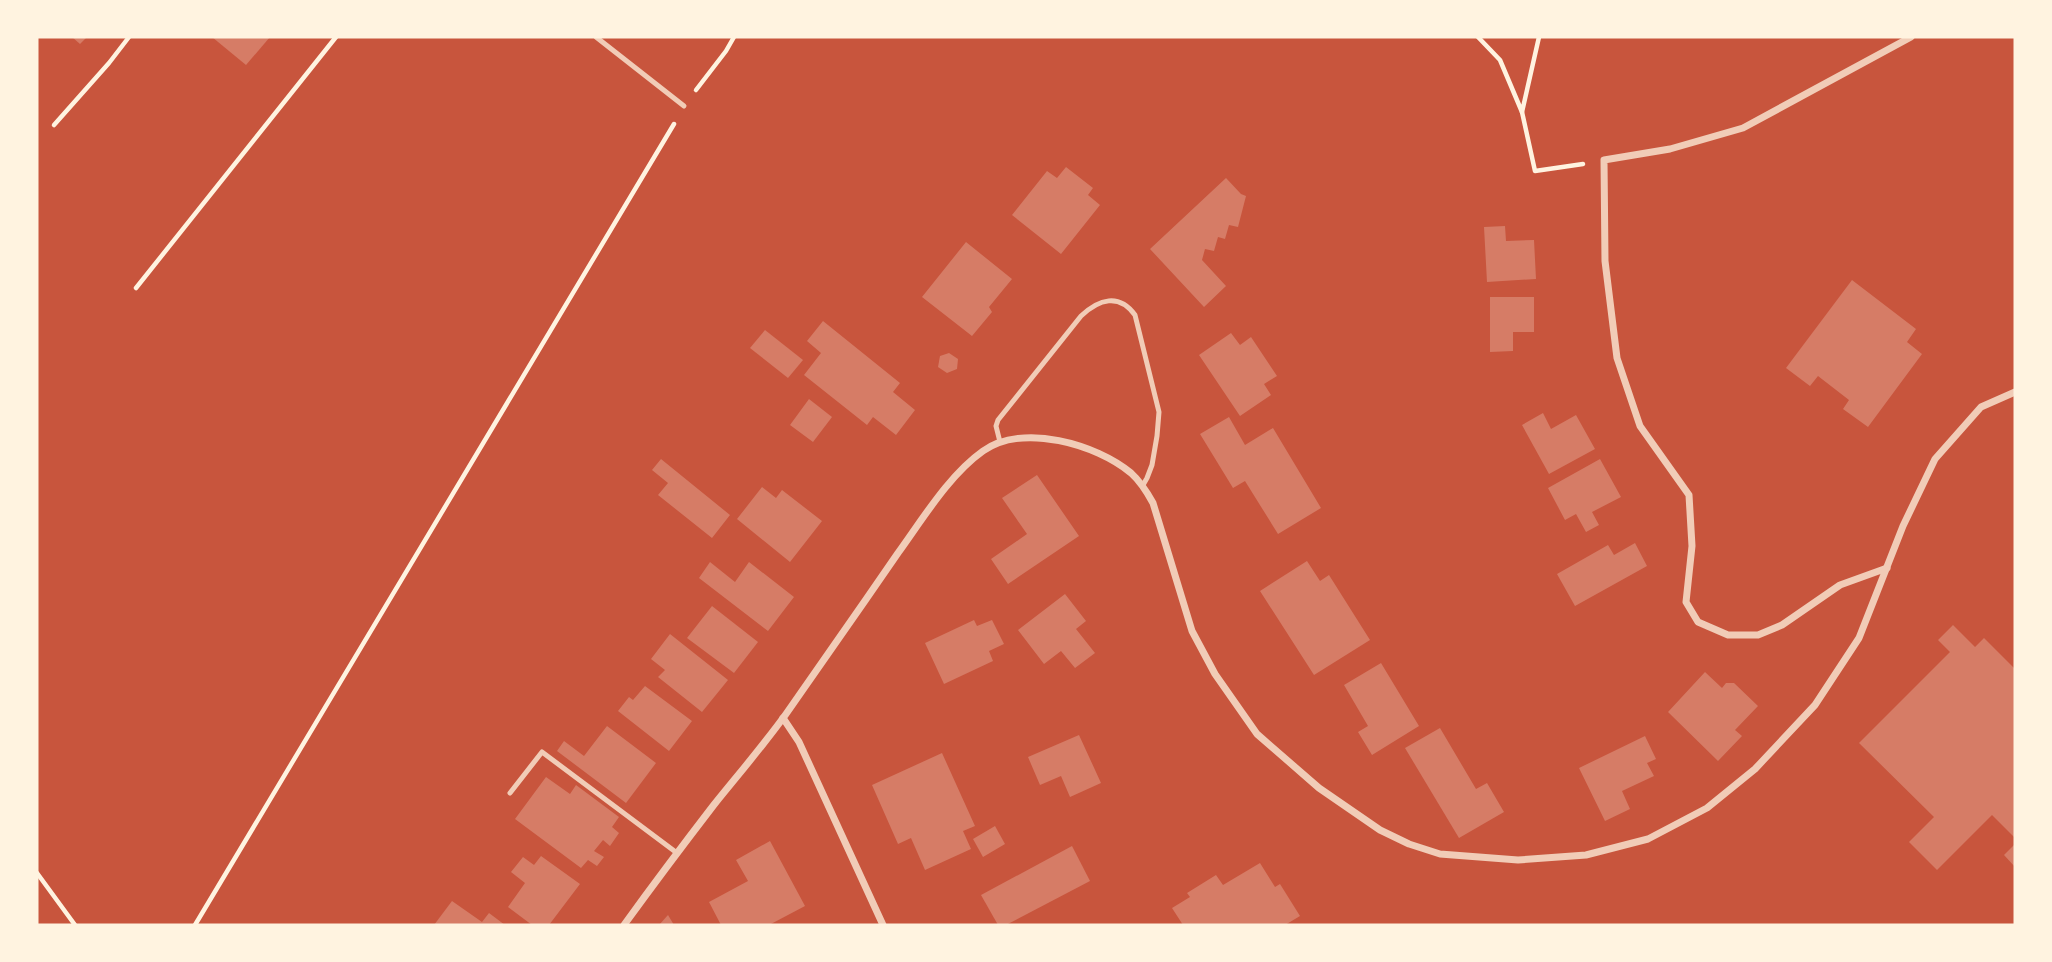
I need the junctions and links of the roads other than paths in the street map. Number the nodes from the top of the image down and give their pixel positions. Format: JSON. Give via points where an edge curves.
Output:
{"nodes":[{"id":1,"x":596,"y":37,"type":"edge"},
{"id":2,"x":1911,"y":37,"type":"edge"},
{"id":3,"x":684,"y":106,"type":"road end"},
{"id":4,"x":2015,"y":392,"type":"edge"},
{"id":5,"x":1000,"y":442,"type":"junction"},
{"id":6,"x":1143,"y":485,"type":"junction"},
{"id":7,"x":1887,"y":568,"type":"junction"},
{"id":8,"x":783,"y":718,"type":"junction"},
{"id":9,"x":510,"y":793,"type":"dead end"},
{"id":10,"x":677,"y":853,"type":"junction"},
{"id":11,"x":624,"y":925,"type":"edge"},
{"id":12,"x":883,"y":925,"type":"edge"}],
"edges":[{"from":1,"to":3,"type":"lane"},
{"from":2,"to":7,"type":"street","via":[[1743,128],[1670,149],[1604,160],[1605,261],[1617,358],[1640,426],[1689,495],[1692,546],[1686,602],[1698,622],[1728,635],[1758,635],[1782,625],[1840,586]]},
{"from":4,"to":7,"type":"street","via":[[1981,407],[1935,459]]},
{"from":5,"to":6,"type":"street","via":[[1020,437],[1076,445],[1114,462]]},
{"from":5,"to":6,"type":"lane","via":[[998,420],[1081,316],[1098,303],[1115,300],[1135,315],[1159,412],[1152,465]]},
{"from":5,"to":8,"type":"street","via":[[983,450],[945,488]]},
{"from":6,"to":7,"type":"street","via":[[1153,503],[1192,631],[1214,674],[1257,734],[1319,788],[1380,830],[1440,854],[1518,860],[1586,855],[1648,839],[1707,808],[1755,769],[1815,705],[1859,638]]},
{"from":8,"to":10,"type":"street"},
{"from":8,"to":12,"type":"street","via":[[799,742]]},
{"from":9,"to":10,"type":"lane","via":[[542,752]]},
{"from":10,"to":11,"type":"street"}]}
